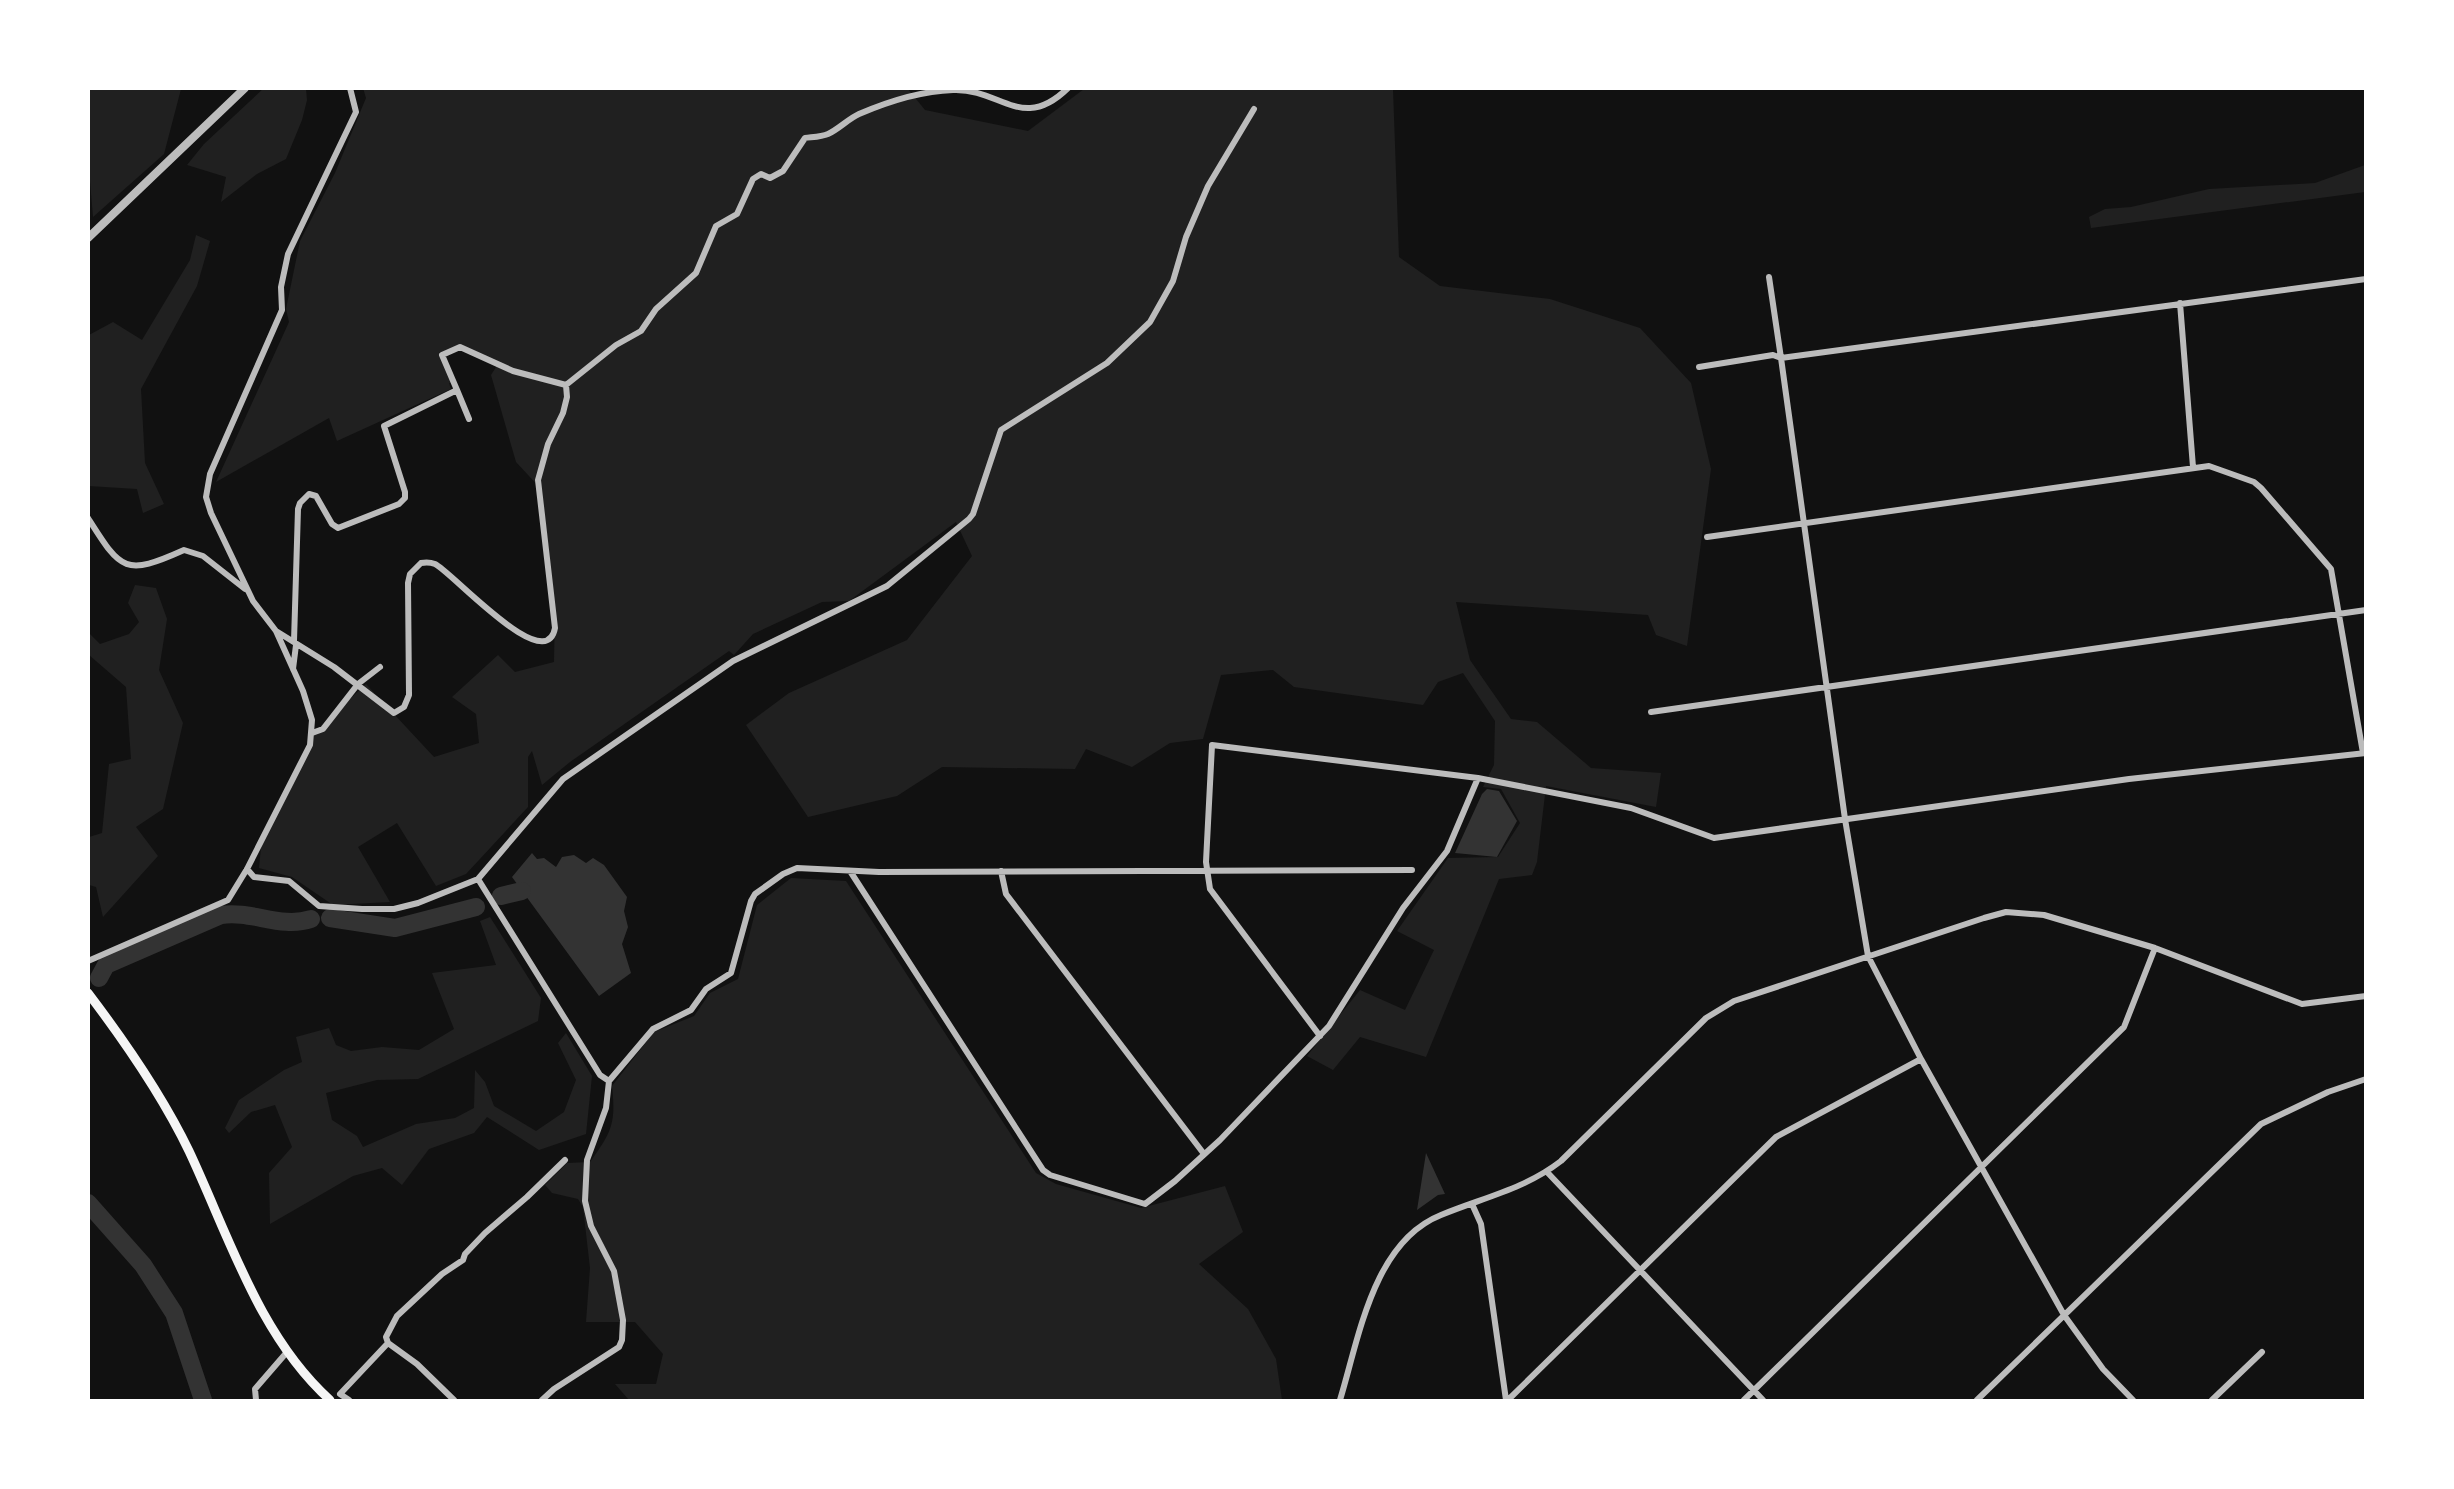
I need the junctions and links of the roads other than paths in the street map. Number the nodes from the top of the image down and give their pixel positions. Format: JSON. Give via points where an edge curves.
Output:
{"nodes":[{"id":1,"x":245,"y":88,"type":"edge"},
{"id":2,"x":350,"y":88,"type":"edge"},
{"id":3,"x":1068,"y":88,"type":"edge"},
{"id":4,"x":1254,"y":109,"type":"dead end"},
{"id":5,"x":88,"y":238,"type":"edge"},
{"id":6,"x":1769,"y":277,"type":"dead end"},
{"id":7,"x":2366,"y":279,"type":"edge"},
{"id":8,"x":2180,"y":303,"type":"junction"},
{"id":9,"x":1781,"y":358,"type":"junction"},
{"id":10,"x":1700,"y":367,"type":"dead end"},
{"id":11,"x":566,"y":384,"type":"junction"},
{"id":12,"x":458,"y":390,"type":"junction"},
{"id":13,"x":470,"y":419,"type":"dead end"},
{"id":14,"x":2193,"y":467,"type":"junction"},
{"id":15,"x":88,"y":518,"type":"edge"},
{"id":16,"x":1804,"y":524,"type":"junction"},
{"id":17,"x":1707,"y":537,"type":"dead end"},
{"id":18,"x":248,"y":591,"type":"junction"},
{"id":19,"x":2366,"y":610,"type":"edge"},
{"id":20,"x":2339,"y":615,"type":"junction"},
{"id":21,"x":276,"y":631,"type":"junction"},
{"id":22,"x":295,"y":643,"type":"junction"},
{"id":23,"x":380,"y":667,"type":"dead end"},
{"id":24,"x":293,"y":670,"type":"junction"},
{"id":25,"x":358,"y":684,"type":"junction"},
{"id":26,"x":1826,"y":687,"type":"junction"},
{"id":27,"x":1651,"y":712,"type":"dead end"},
{"id":28,"x":312,"y":733,"type":"junction"},
{"id":29,"x":2364,"y":753,"type":"edge"},
{"id":30,"x":1478,"y":778,"type":"junction"},
{"id":31,"x":1845,"y":819,"type":"junction"},
{"id":32,"x":247,"y":869,"type":"junction"},
{"id":33,"x":1207,"y":870,"type":"junction"},
{"id":34,"x":1413,"y":870,"type":"dead end"},
{"id":35,"x":850,"y":871,"type":"junction"},
{"id":36,"x":1001,"y":871,"type":"junction"},
{"id":37,"x":478,"y":879,"type":"junction"},
{"id":38,"x":2155,"y":948,"type":"junction"},
{"id":39,"x":1868,"y":956,"type":"junction"},
{"id":40,"x":88,"y":961,"type":"edge"},
{"id":41,"x":88,"y":993,"type":"edge"},
{"id":42,"x":2366,"y":996,"type":"edge"},
{"id":43,"x":1320,"y":1036,"type":"junction"},
{"id":44,"x":1921,"y":1059,"type":"junction"},
{"id":45,"x":2366,"y":1079,"type":"edge"},
{"id":46,"x":609,"y":1081,"type":"junction"},
{"id":47,"x":1204,"y":1154,"type":"junction"},
{"id":48,"x":565,"y":1160,"type":"dead end"},
{"id":49,"x":1981,"y":1166,"type":"junction"},
{"id":50,"x":1547,"y":1172,"type":"junction"},
{"id":51,"x":1472,"y":1204,"type":"junction"},
{"id":52,"x":1640,"y":1271,"type":"junction"},
{"id":53,"x":2064,"y":1315,"type":"junction"},
{"id":54,"x":388,"y":1343,"type":"junction"},
{"id":55,"x":287,"y":1352,"type":"junction"},
{"id":56,"x":2262,"y":1352,"type":"dead end"},
{"id":57,"x":1754,"y":1391,"type":"junction"},
{"id":58,"x":255,"y":1401,"type":"edge"},
{"id":59,"x":330,"y":1401,"type":"edge"},
{"id":60,"x":349,"y":1401,"type":"edge"},
{"id":61,"x":454,"y":1401,"type":"edge"},
{"id":62,"x":542,"y":1401,"type":"edge"},
{"id":63,"x":1340,"y":1401,"type":"edge"},
{"id":64,"x":1507,"y":1401,"type":"edge"},
{"id":65,"x":1744,"y":1401,"type":"edge"},
{"id":66,"x":1763,"y":1401,"type":"edge"},
{"id":67,"x":1977,"y":1401,"type":"edge"},
{"id":68,"x":2133,"y":1401,"type":"edge"},
{"id":69,"x":2212,"y":1401,"type":"edge"}],
"edges":[{"from":1,"to":5,"type":"street"},
{"from":2,"to":18,"type":"street","via":[[355,105],[353,120],[288,254],[281,287],[282,310],[210,474],[206,497],[211,513]]},
{"from":3,"to":11,"type":"street","via":[[1043,106],[1029,110],[954,89],[926,93],[856,115],[827,134],[805,138],[783,171],[770,178],[760,174],[753,178],[737,214],[716,226],[696,273],[656,309],[641,331]]},
{"from":4,"to":37,"type":"street","via":[[1208,186],[1186,237],[1173,281],[1150,322],[1107,363],[1001,430],[974,514],[969,519],[887,586],[733,661],[563,779]]},
{"from":6,"to":9,"type":"street"},
{"from":7,"to":8,"type":"street"},
{"from":8,"to":9,"type":"street"},
{"from":8,"to":14,"type":"street"},
{"from":9,"to":10,"type":"street","via":[[1773,355]]},
{"from":9,"to":16,"type":"street"},
{"from":11,"to":12,"type":"street","via":[[513,371],[460,347],[442,355]]},
{"from":11,"to":25,"type":"street","via":[[567,397],[538,480],[555,628],[552,636],[542,642],[531,641],[437,565],[421,563],[410,574],[408,583],[407,702],[394,713]]},
{"from":12,"to":13,"type":"street"},
{"from":12,"to":22,"type":"street","via":[[384,426],[405,492],[399,504],[338,528],[316,496],[305,496],[300,503]]},
{"from":14,"to":16,"type":"street"},
{"from":14,"to":20,"type":"street","via":[[2208,466],[2254,482],[2265,492],[2331,569]]},
{"from":15,"to":18,"type":"street","via":[[118,562],[130,566],[157,562],[184,550],[203,556]]},
{"from":16,"to":17,"type":"street"},
{"from":16,"to":26,"type":"street"},
{"from":18,"to":21,"type":"street"},
{"from":19,"to":20,"type":"street"},
{"from":20,"to":26,"type":"street"},
{"from":20,"to":29,"type":"street"},
{"from":21,"to":22,"type":"street"},
{"from":21,"to":24,"type":"street"},
{"from":22,"to":24,"type":"street"},
{"from":22,"to":25,"type":"street"},
{"from":23,"to":25,"type":"street"},
{"from":24,"to":28,"type":"street","via":[[309,706]]},
{"from":25,"to":28,"type":"street","via":[[323,729]]},
{"from":26,"to":27,"type":"street"},
{"from":26,"to":31,"type":"street"},
{"from":28,"to":32,"type":"street","via":[[310,745]]},
{"from":29,"to":31,"type":"street","via":[[2129,779]]},
{"from":30,"to":31,"type":"street","via":[[1632,808],[1714,838]]},
{"from":30,"to":33,"type":"street","via":[[1212,745]]},
{"from":30,"to":43,"type":"street","via":[[1447,851],[1403,908]]},
{"from":31,"to":39,"type":"street"},
{"from":32,"to":37,"type":"street","via":[[254,877],[289,881],[319,906],[362,909],[394,909],[418,903]]},
{"from":32,"to":40,"type":"street","via":[[228,900]]},
{"from":33,"to":34,"type":"street"},
{"from":33,"to":36,"type":"street"},
{"from":33,"to":43,"type":"street","via":[[1210,889],[1220,904]]},
{"from":35,"to":36,"type":"street"},
{"from":35,"to":46,"type":"street","via":[[797,868],[754,894],[731,973],[706,989],[684,1015],[653,1029]]},
{"from":35,"to":47,"type":"street","via":[[1043,1170],[1145,1204]]},
{"from":36,"to":47,"type":"street","via":[[1006,894]]},
{"from":37,"to":46,"type":"street","via":[[600,1075]]},
{"from":38,"to":39,"type":"street","via":[[2044,915],[2014,912]]},
{"from":38,"to":42,"type":"street","via":[[2302,1004]]},
{"from":38,"to":49,"type":"street","via":[[2124,1027]]},
{"from":39,"to":44,"type":"street"},
{"from":39,"to":50,"type":"street","via":[[1734,1001],[1706,1018]]},
{"from":41,"to":55,"type":"main road","via":[[141,1067],[188,1149],[258,1303]]},
{"from":43,"to":47,"type":"street"},
{"from":44,"to":49,"type":"street"},
{"from":44,"to":52,"type":"street","via":[[1776,1137]]},
{"from":45,"to":53,"type":"street","via":[[2328,1092],[2261,1124]]},
{"from":46,"to":62,"type":"street","via":[[606,1108],[586,1160],[585,1201],[591,1226],[614,1271],[622,1304],[622,1340],[619,1347]]},
{"from":48,"to":54,"type":"street","via":[[485,1233],[463,1260],[397,1316],[386,1337]]},
{"from":49,"to":53,"type":"street"},
{"from":49,"to":57,"type":"street"},
{"from":50,"to":51,"type":"street"},
{"from":50,"to":52,"type":"street"},
{"from":51,"to":63,"type":"street","via":[[1439,1215],[1413,1232],[1388,1258],[1373,1292]]},
{"from":51,"to":64,"type":"street","via":[[1481,1224]]},
{"from":52,"to":57,"type":"street"},
{"from":52,"to":64,"type":"street"},
{"from":53,"to":67,"type":"street"},
{"from":53,"to":68,"type":"street","via":[[2082,1344]]},
{"from":54,"to":60,"type":"street","via":[[340,1394]]},
{"from":54,"to":61,"type":"street"},
{"from":55,"to":58,"type":"street","via":[[255,1389]]},
{"from":55,"to":59,"type":"main road","via":[[305,1378]]},
{"from":56,"to":69,"type":"street"},
{"from":57,"to":65,"type":"street"},
{"from":57,"to":66,"type":"street"}]}
